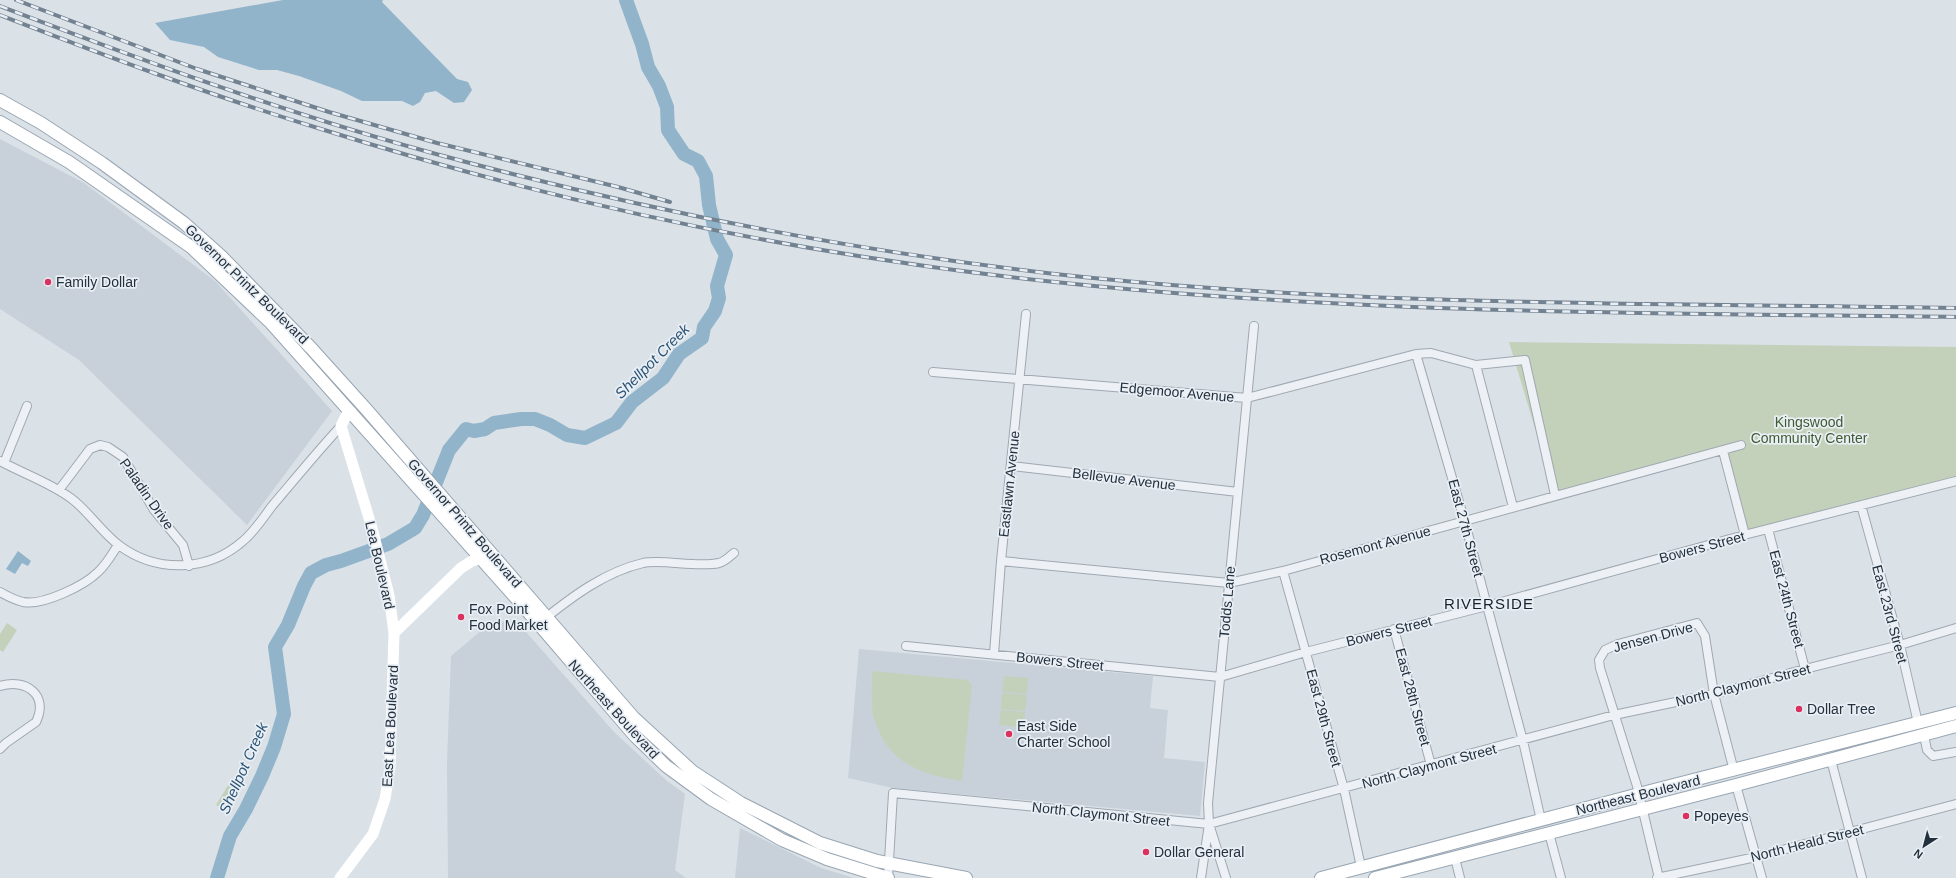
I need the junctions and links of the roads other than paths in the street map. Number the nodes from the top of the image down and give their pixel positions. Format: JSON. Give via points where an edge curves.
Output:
{"nodes":[{"id":1,"x":0,"y":100,"type":"edge"},
{"id":2,"x":0,"y":122,"type":"edge"},
{"id":3,"x":218,"y":273,"type":"junction"},
{"id":4,"x":1026,"y":314,"type":"dead end"},
{"id":5,"x":1254,"y":326,"type":"dead end"},
{"id":6,"x":292,"y":328,"type":"junction"},
{"id":7,"x":1416,"y":354,"type":"junction"},
{"id":8,"x":1476,"y":365,"type":"junction"},
{"id":9,"x":933,"y":372,"type":"dead end"},
{"id":10,"x":1020,"y":378,"type":"junction"},
{"id":11,"x":1247,"y":398,"type":"junction"},
{"id":12,"x":27,"y":406,"type":"dead end"},
{"id":13,"x":351,"y":412,"type":"junction"},
{"id":14,"x":341,"y":426,"type":"junction"},
{"id":15,"x":1741,"y":445,"type":"dead end"},
{"id":16,"x":1722,"y":452,"type":"junction"},
{"id":17,"x":2,"y":462,"type":"edge"},
{"id":18,"x":1011,"y":466,"type":"junction"},
{"id":19,"x":1956,"y":481,"type":"edge"},
{"id":20,"x":59,"y":490,"type":"junction"},
{"id":21,"x":1238,"y":492,"type":"junction"},
{"id":22,"x":1555,"y":496,"type":"junction"},
{"id":23,"x":1861,"y":505,"type":"junction"},
{"id":24,"x":1513,"y":507,"type":"junction"},
{"id":25,"x":1464,"y":519,"type":"junction"},
{"id":26,"x":1768,"y":529,"type":"junction"},
{"id":27,"x":1745,"y":535,"type":"junction"},
{"id":28,"x":118,"y":545,"type":"junction"},
{"id":29,"x":734,"y":553,"type":"dead end"},
{"id":30,"x":481,"y":559,"type":"junction"},
{"id":31,"x":1001,"y":561,"type":"junction"},
{"id":32,"x":189,"y":566,"type":"junction"},
{"id":33,"x":506,"y":569,"type":"junction"},
{"id":34,"x":1283,"y":570,"type":"junction"},
{"id":35,"x":1229,"y":583,"type":"junction"},
{"id":36,"x":0,"y":592,"type":"edge"},
{"id":37,"x":1486,"y":606,"type":"junction"},
{"id":38,"x":524,"y":607,"type":"joint"},
{"id":39,"x":543,"y":620,"type":"junction"},
{"id":40,"x":1956,"y":628,"type":"edge"},
{"id":41,"x":1394,"y":629,"type":"junction"},
{"id":42,"x":394,"y":632,"type":"junction"},
{"id":43,"x":906,"y":646,"type":"dead end"},
{"id":44,"x":1900,"y":646,"type":"junction"},
{"id":45,"x":1306,"y":652,"type":"junction"},
{"id":46,"x":994,"y":654,"type":"junction"},
{"id":47,"x":1805,"y":669,"type":"junction"},
{"id":48,"x":1220,"y":677,"type":"junction"},
{"id":49,"x":0,"y":686,"type":"edge"},
{"id":50,"x":1714,"y":694,"type":"junction"},
{"id":51,"x":1956,"y":713,"type":"edge"},
{"id":52,"x":1614,"y":715,"type":"junction"},
{"id":53,"x":1918,"y":723,"type":"junction"},
{"id":54,"x":1956,"y":726,"type":"edge"},
{"id":55,"x":1924,"y":735,"type":"junction"},
{"id":56,"x":1523,"y":741,"type":"junction"},
{"id":57,"x":0,"y":749,"type":"edge"},
{"id":58,"x":1956,"y":752,"type":"edge"},
{"id":59,"x":1848,"y":756,"type":"junction"},
{"id":60,"x":1831,"y":760,"type":"junction"},
{"id":61,"x":1431,"y":765,"type":"junction"},
{"id":62,"x":1734,"y":771,"type":"junction"},
{"id":63,"x":1736,"y":785,"type":"junction"},
{"id":64,"x":1344,"y":789,"type":"junction"},
{"id":65,"x":1638,"y":794,"type":"junction"},
{"id":66,"x":1956,"y":804,"type":"edge"},
{"id":67,"x":1642,"y":809,"type":"junction"},
{"id":68,"x":1541,"y":820,"type":"junction"},
{"id":69,"x":1209,"y":824,"type":"junction"},
{"id":70,"x":1527,"y":824,"type":"junction"},
{"id":71,"x":1549,"y":833,"type":"junction"},
{"id":72,"x":1849,"y":833,"type":"junction"},
{"id":73,"x":1756,"y":857,"type":"junction"},
{"id":74,"x":1455,"y":858,"type":"junction"},
{"id":75,"x":890,"y":864,"type":"junction"},
{"id":76,"x":1361,"y":867,"type":"junction"},
{"id":77,"x":340,"y":878,"type":"edge"},
{"id":78,"x":888,"y":878,"type":"edge"},
{"id":79,"x":924,"y":878,"type":"edge"},
{"id":80,"x":966,"y":878,"type":"edge"},
{"id":81,"x":1201,"y":878,"type":"edge"},
{"id":82,"x":1226,"y":878,"type":"edge"},
{"id":83,"x":1322,"y":878,"type":"edge"},
{"id":84,"x":1375,"y":878,"type":"edge"},
{"id":85,"x":1460,"y":878,"type":"edge"},
{"id":86,"x":1561,"y":878,"type":"edge"},
{"id":87,"x":1658,"y":878,"type":"edge"},
{"id":88,"x":1762,"y":878,"type":"edge"},
{"id":89,"x":1862,"y":878,"type":"edge"}],
"edges":[{"from":1,"to":6,"type":"main road","name":"Governor Printz Boulevard","via":[[102,163],[184,223],[221,256]]},
{"from":2,"to":3,"type":"main road","name":"Governor Printz Boulevard","via":[[69,162],[191,247]]},
{"from":3,"to":6,"type":"main road","via":[[227,273],[284,327]]},
{"from":3,"to":13,"type":"main road","name":"Governor Printz Boulevard","via":[[271,323]]},
{"from":4,"to":10,"type":"street","name":"Eastlawn Avenue"},
{"from":5,"to":11,"type":"street","name":"Todds Lane"},
{"from":6,"to":33,"type":"main road","name":"Governor Printz Boulevard"},
{"from":7,"to":8,"type":"street","name":"Edgemoor Avenue","via":[[1431,353]]},
{"from":7,"to":11,"type":"street","name":"Edgemoor Avenue"},
{"from":7,"to":25,"type":"street","name":"East 27th Street"},
{"from":8,"to":22,"type":"street","via":[[1525,360]]},
{"from":8,"to":24,"type":"street"},
{"from":9,"to":10,"type":"street","name":"Edgemoor Avenue"},
{"from":10,"to":11,"type":"street","name":"Edgemoor Avenue"},
{"from":10,"to":18,"type":"street","name":"Eastlawn Avenue"},
{"from":11,"to":21,"type":"street","name":"Todds Lane"},
{"from":12,"to":17,"type":"street"},
{"from":13,"to":14,"type":"street"},
{"from":13,"to":30,"type":"main road","name":"Governor Printz Boulevard"},
{"from":14,"to":32,"type":"street","via":[[243,541],[218,557]]},
{"from":14,"to":42,"type":"street","name":"Lea Boulevard","via":[[372,528],[389,595]]},
{"from":15,"to":16,"type":"street","name":"Rosemont Avenue"},
{"from":16,"to":22,"type":"street","name":"Rosemont Avenue"},
{"from":16,"to":27,"type":"street"},
{"from":17,"to":20,"type":"street"},
{"from":18,"to":21,"type":"street","name":"Bellevue Avenue"},
{"from":18,"to":31,"type":"street","name":"Eastlawn Avenue"},
{"from":19,"to":23,"type":"street","name":"Bowers Street"},
{"from":20,"to":28,"type":"street","via":[[73,500]]},
{"from":20,"to":32,"type":"street","name":"Paladin Drive","via":[[90,449],[100,445],[108,447],[123,457],[154,510],[183,545]]},
{"from":21,"to":35,"type":"street","name":"Todds Lane"},
{"from":22,"to":24,"type":"street","name":"Rosemont Avenue"},
{"from":23,"to":26,"type":"street","name":"Bowers Street"},
{"from":23,"to":44,"type":"street","name":"East 23rd Street"},
{"from":24,"to":25,"type":"street","name":"Rosemont Avenue"},
{"from":25,"to":34,"type":"street","name":"Rosemont Avenue"},
{"from":25,"to":37,"type":"street","name":"East 27th Street"},
{"from":26,"to":27,"type":"street","name":"Bowers Street"},
{"from":26,"to":47,"type":"street","name":"East 24th Street"},
{"from":27,"to":37,"type":"street","name":"Bowers Street"},
{"from":28,"to":32,"type":"street","via":[[150,562]]},
{"from":28,"to":36,"type":"street","via":[[100,571],[73,589],[29,602],[19,601]]},
{"from":29,"to":39,"type":"street","via":[[721,563],[645,563],[626,568],[606,576],[576,594]]},
{"from":30,"to":33,"type":"main road"},
{"from":30,"to":38,"type":"main road","name":"Governor Printz Boulevard"},
{"from":30,"to":42,"type":"street","name":"Lea Boulevard","via":[[461,568]]},
{"from":31,"to":35,"type":"street","name":"Rosemont Avenue"},
{"from":31,"to":46,"type":"street","name":"Eastlawn Avenue"},
{"from":33,"to":39,"type":"main road","name":"Governor Printz Boulevard"},
{"from":34,"to":35,"type":"street","name":"Rosemont Avenue"},
{"from":34,"to":45,"type":"street","name":"East 29th Street"},
{"from":35,"to":48,"type":"street","name":"Todds Lane"},
{"from":37,"to":41,"type":"street","name":"Bowers Street"},
{"from":37,"to":56,"type":"street","name":"East 27th Street"},
{"from":38,"to":39,"type":"main road","name":"Northeast Boulevard"},
{"from":39,"to":75,"type":"main road","name":"Governor Printz Boulevard","via":[[634,718],[692,771],[741,804],[782,825],[824,844]]},
{"from":39,"to":78,"type":"main road","name":"Northeast Boulevard","via":[[635,736],[666,766],[735,814],[782,840],[827,859]]},
{"from":40,"to":44,"type":"street","name":"North Claymont Street"},
{"from":41,"to":45,"type":"street","name":"Bowers Street"},
{"from":41,"to":61,"type":"street","name":"East 28th Street"},
{"from":42,"to":77,"type":"street","name":"East Lea Boulevard","via":[[390,767],[385,799],[373,834]]},
{"from":43,"to":46,"type":"street","name":"Bowers Street"},
{"from":44,"to":47,"type":"street","name":"North Claymont Street"},
{"from":44,"to":53,"type":"street","name":"East 23rd Street"},
{"from":45,"to":48,"type":"street","name":"Bowers Street"},
{"from":45,"to":64,"type":"street","name":"East 29th Street"},
{"from":46,"to":48,"type":"street","name":"Bowers Street"},
{"from":47,"to":50,"type":"street","name":"North Claymont Street"},
{"from":48,"to":69,"type":"street","name":"Todds Lane","via":[[1208,803]]},
{"from":49,"to":57,"type":"street","via":[[25,685],[35,692],[40,705],[36,722]]},
{"from":50,"to":52,"type":"street","name":"North Claymont Street"},
{"from":50,"to":52,"type":"street","name":"Jensen Drive","via":[[1706,636],[1697,623],[1618,644],[1605,650],[1599,660],[1600,668]]},
{"from":50,"to":62,"type":"street"},
{"from":51,"to":53,"type":"main road","name":"Northeast Boulevard"},
{"from":52,"to":56,"type":"street","name":"North Claymont Street"},
{"from":52,"to":65,"type":"street"},
{"from":53,"to":59,"type":"main road","via":[[1911,734],[1868,745]]},
{"from":53,"to":62,"type":"main road","name":"Northeast Boulevard"},
{"from":54,"to":55,"type":"main road","name":"Northeast Boulevard"},
{"from":55,"to":58,"type":"street","via":[[1927,750],[1933,756]]},
{"from":55,"to":59,"type":"main road","name":"Northeast Boulevard"},
{"from":56,"to":61,"type":"street","name":"North Claymont Street"},
{"from":56,"to":68,"type":"street","name":"East 27th Street"},
{"from":59,"to":60,"type":"main road","name":"Northeast Boulevard"},
{"from":60,"to":63,"type":"main road","name":"Northeast Boulevard"},
{"from":60,"to":72,"type":"street"},
{"from":61,"to":64,"type":"street","name":"North Claymont Street"},
{"from":62,"to":65,"type":"main road","name":"Northeast Boulevard"},
{"from":63,"to":67,"type":"main road","name":"Northeast Boulevard"},
{"from":63,"to":73,"type":"street"},
{"from":64,"to":69,"type":"street","name":"North Claymont Street"},
{"from":64,"to":76,"type":"street","name":"East 29th Street"},
{"from":65,"to":67,"type":"street"},
{"from":65,"to":68,"type":"main road","name":"Northeast Boulevard"},
{"from":66,"to":72,"type":"street","name":"North Heald Street"},
{"from":67,"to":71,"type":"main road","name":"Northeast Boulevard"},
{"from":67,"to":87,"type":"street"},
{"from":68,"to":70,"type":"main road","name":"Northeast Boulevard"},
{"from":69,"to":75,"type":"street","name":"North Claymont Street","via":[[893,794]]},
{"from":69,"to":81,"type":"street","name":"Todds Lane"},
{"from":69,"to":82,"type":"street"},
{"from":70,"to":74,"type":"main road","via":[[1507,836],[1461,848],[1455,854]]},
{"from":70,"to":76,"type":"main road","name":"Northeast Boulevard"},
{"from":71,"to":74,"type":"main road","name":"Northeast Boulevard"},
{"from":71,"to":86,"type":"street"},
{"from":72,"to":73,"type":"street","name":"North Heald Street"},
{"from":72,"to":89,"type":"street"},
{"from":73,"to":87,"type":"street","name":"North Heald Street"},
{"from":73,"to":88,"type":"street"},
{"from":74,"to":84,"type":"main road","name":"Northeast Boulevard"},
{"from":74,"to":85,"type":"street"},
{"from":75,"to":78,"type":"street"},
{"from":75,"to":80,"type":"main road","name":"Governor Printz Boulevard"},
{"from":76,"to":83,"type":"main road","name":"Northeast Boulevard"},
{"from":78,"to":79,"type":"main road","via":[[900,873]]}]}
